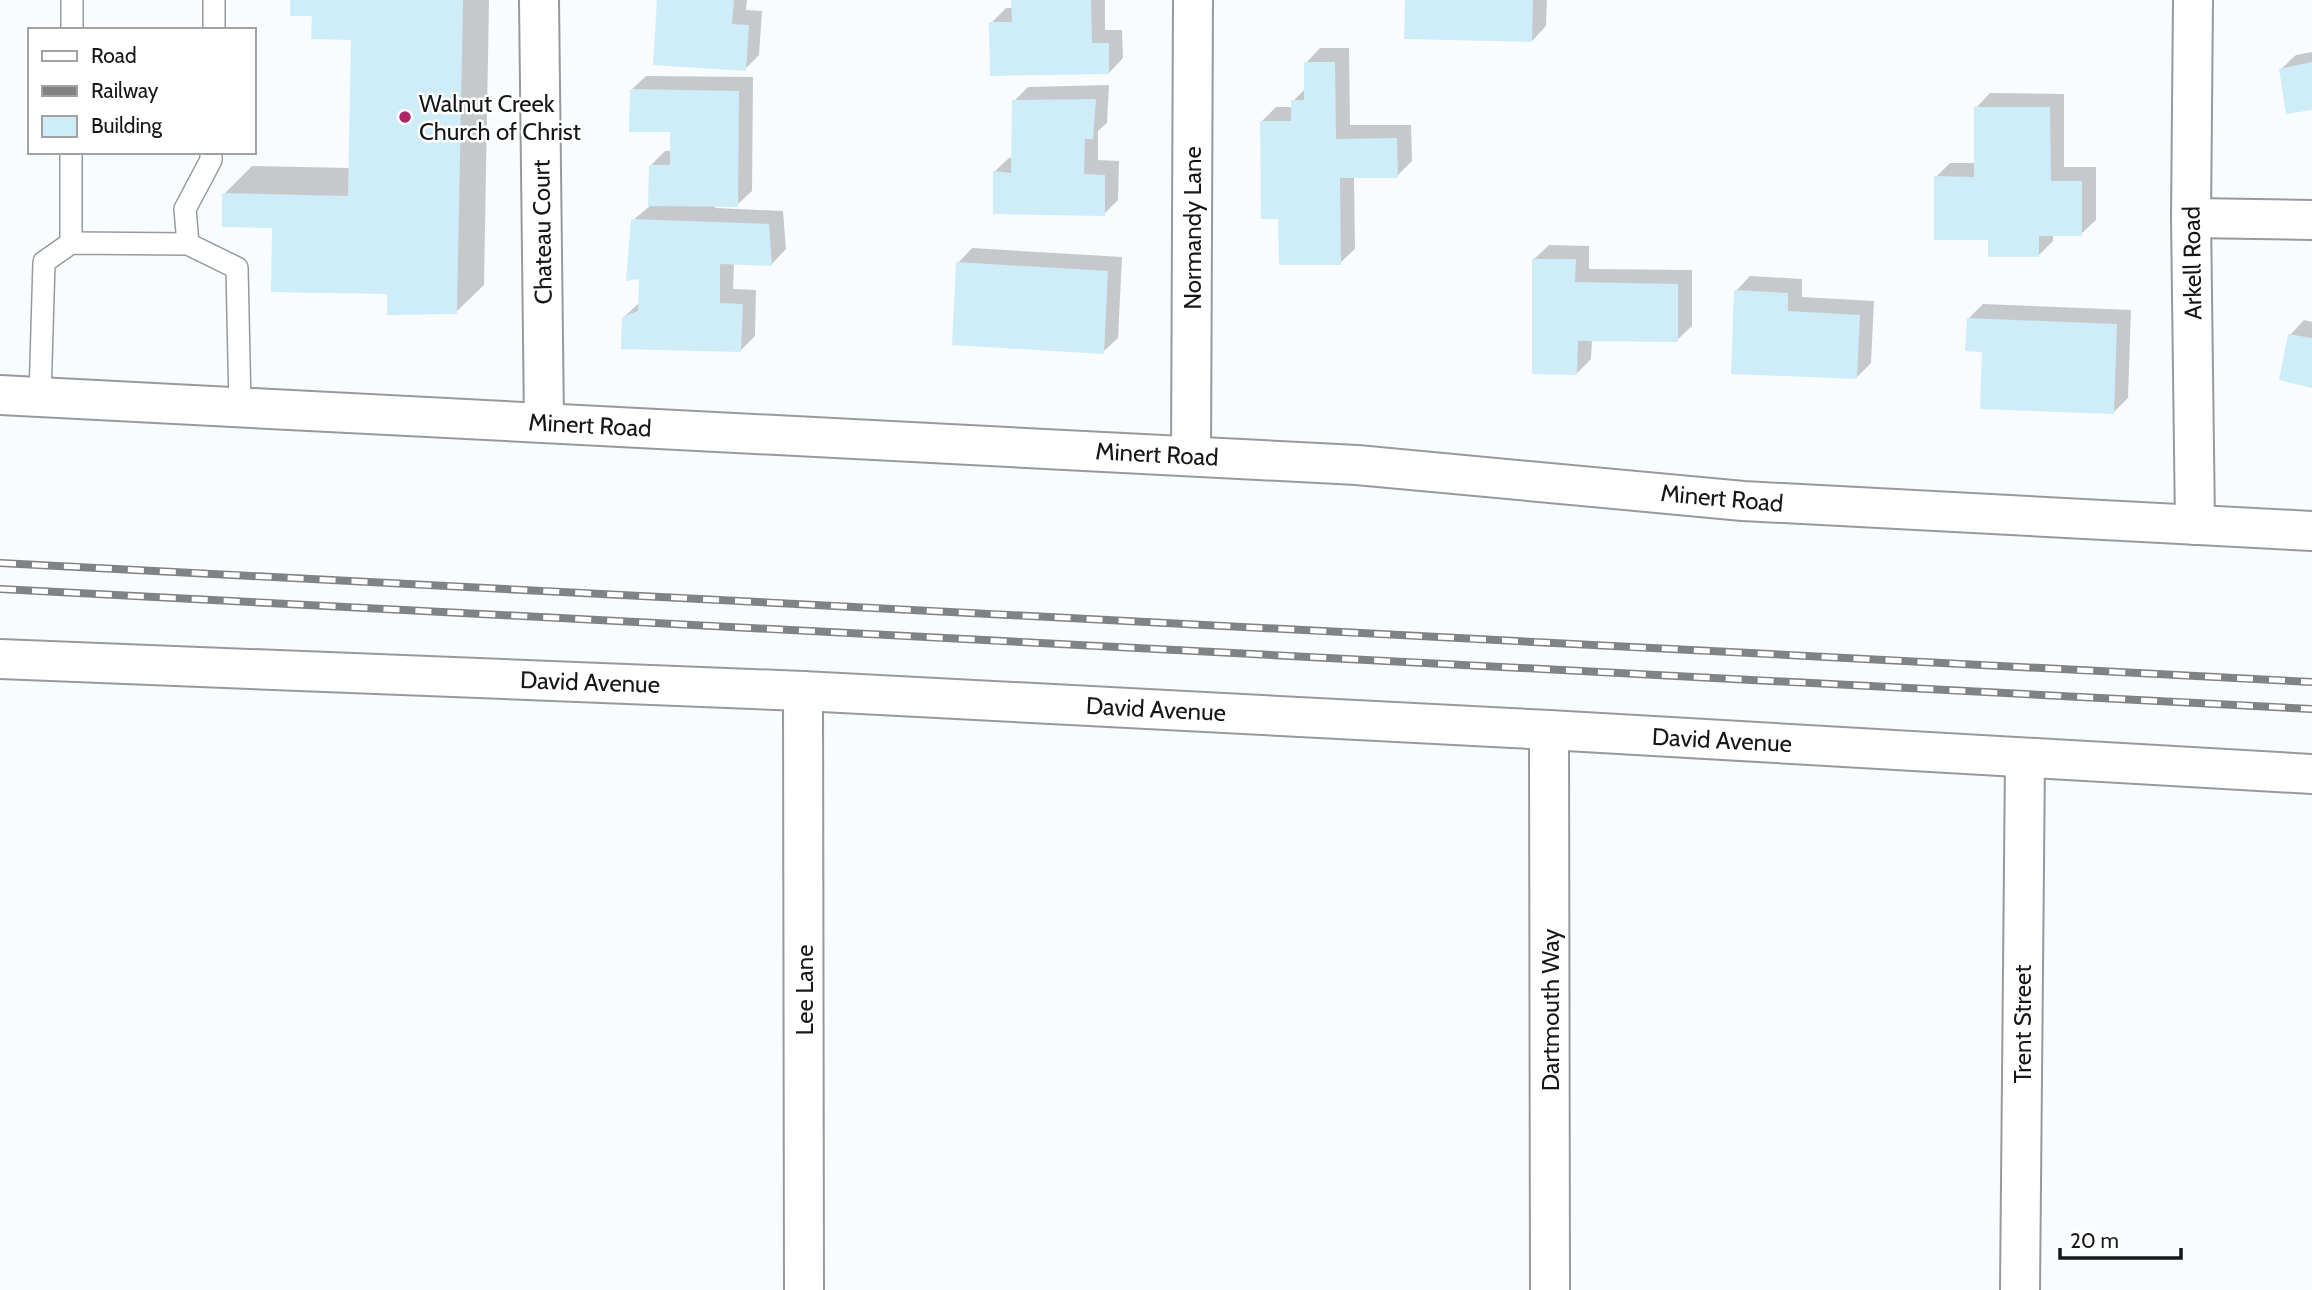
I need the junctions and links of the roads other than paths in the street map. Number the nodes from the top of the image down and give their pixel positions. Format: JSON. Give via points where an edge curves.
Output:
{"nodes":[{"id":1,"x":72,"y":0,"type":"edge"},
{"id":2,"x":214,"y":0,"type":"edge"},
{"id":3,"x":539,"y":0,"type":"edge"},
{"id":4,"x":1193,"y":0,"type":"edge"},
{"id":5,"x":2193,"y":0,"type":"edge"},
{"id":6,"x":72,"y":28,"type":"edge"},
{"id":7,"x":214,"y":28,"type":"edge"},
{"id":8,"x":71,"y":154,"type":"edge"},
{"id":9,"x":211,"y":154,"type":"edge"},
{"id":10,"x":2191,"y":218,"type":"junction"},
{"id":11,"x":2312,"y":219,"type":"edge"},
{"id":12,"x":71,"y":243,"type":"junction"},
{"id":13,"x":188,"y":244,"type":"junction"},
{"id":14,"x":0,"y":395,"type":"edge"},
{"id":15,"x":40,"y":397,"type":"junction"},
{"id":16,"x":240,"y":407,"type":"junction"},
{"id":17,"x":544,"y":423,"type":"junction"},
{"id":18,"x":1191,"y":456,"type":"junction"},
{"id":19,"x":2195,"y":525,"type":"junction"},
{"id":20,"x":2312,"y":531,"type":"edge"},
{"id":21,"x":0,"y":659,"type":"edge"},
{"id":22,"x":803,"y":691,"type":"junction"},
{"id":23,"x":1549,"y":730,"type":"junction"},
{"id":24,"x":2025,"y":758,"type":"junction"},
{"id":25,"x":2312,"y":774,"type":"edge"},
{"id":26,"x":804,"y":1290,"type":"edge"},
{"id":27,"x":1550,"y":1290,"type":"edge"},
{"id":28,"x":2020,"y":1290,"type":"edge"}],
"edges":[{"from":1,"to":6,"type":"lane"},
{"from":2,"to":7,"type":"lane"},
{"from":3,"to":17,"type":"street","name":"Chateau Court"},
{"from":4,"to":18,"type":"street","name":"Normandy Lane"},
{"from":5,"to":10,"type":"street","name":"Arkell Road"},
{"from":8,"to":12,"type":"lane"},
{"from":9,"to":13,"type":"lane","via":[[185,209]]},
{"from":10,"to":11,"type":"street"},
{"from":10,"to":19,"type":"street","name":"Arkell Road"},
{"from":12,"to":13,"type":"lane"},
{"from":12,"to":15,"type":"lane","via":[[44,262]]},
{"from":13,"to":16,"type":"lane","via":[[237,268]]},
{"from":14,"to":15,"type":"street","name":"Minert Road"},
{"from":15,"to":16,"type":"street","name":"Minert Road"},
{"from":16,"to":17,"type":"street","name":"Minert Road"},
{"from":17,"to":18,"type":"street","name":"Minert Road"},
{"from":18,"to":19,"type":"street","name":"Minert Road","via":[[1357,465],[1743,501]]},
{"from":19,"to":20,"type":"street","name":"Minert Road"},
{"from":21,"to":22,"type":"street","name":"David Avenue"},
{"from":22,"to":23,"type":"street","name":"David Avenue"},
{"from":22,"to":26,"type":"street","name":"Lee Lane"},
{"from":23,"to":24,"type":"street","name":"David Avenue"},
{"from":23,"to":27,"type":"street","name":"Dartmouth Way"},
{"from":24,"to":25,"type":"street","name":"David Avenue"},
{"from":24,"to":28,"type":"street","name":"Trent Street"}]}
